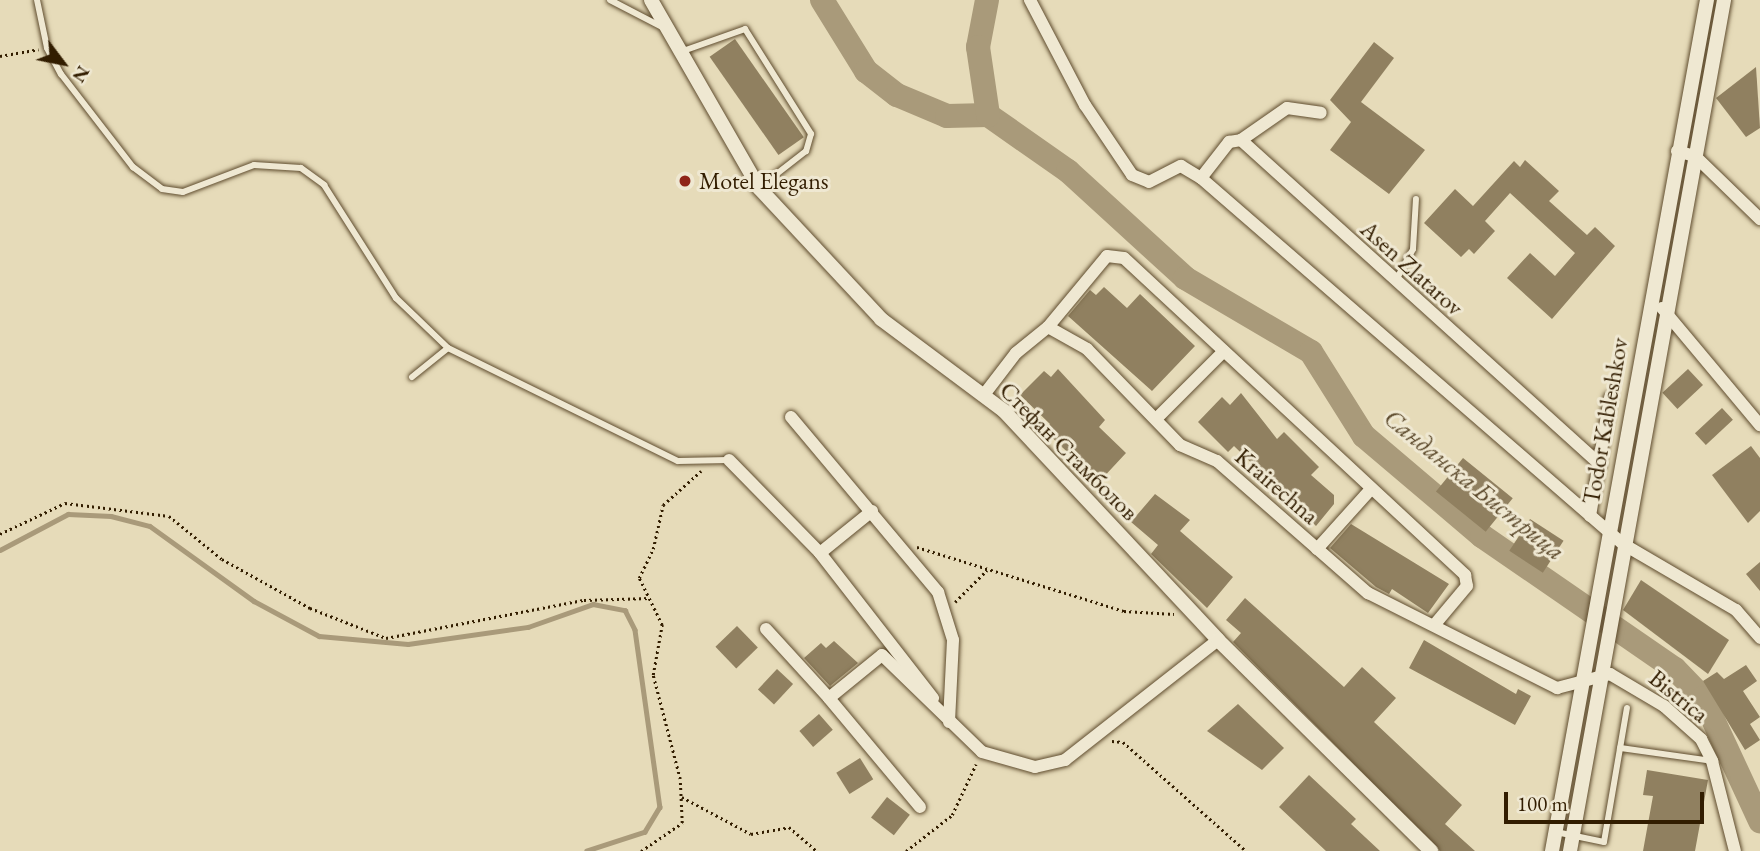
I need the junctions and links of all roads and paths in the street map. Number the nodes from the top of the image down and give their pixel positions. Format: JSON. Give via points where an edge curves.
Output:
{"nodes":[{"id":1,"x":37,"y":0,"type":"edge"},
{"id":2,"x":610,"y":0,"type":"edge"},
{"id":3,"x":651,"y":0,"type":"edge"},
{"id":4,"x":1030,"y":0,"type":"edge"},
{"id":5,"x":1707,"y":0,"type":"edge"},
{"id":6,"x":1724,"y":0,"type":"edge"},
{"id":7,"x":666,"y":29,"type":"junction"},
{"id":8,"x":47,"y":48,"type":"junction"},
{"id":9,"x":683,"y":51,"type":"junction"},
{"id":10,"x":0,"y":56,"type":"edge"},
{"id":11,"x":1321,"y":113,"type":"dead end"},
{"id":12,"x":1241,"y":140,"type":"junction"},
{"id":13,"x":1677,"y":151,"type":"junction"},
{"id":14,"x":1695,"y":156,"type":"junction"},
{"id":15,"x":1201,"y":178,"type":"junction"},
{"id":16,"x":759,"y":188,"type":"junction"},
{"id":17,"x":1416,"y":199,"type":"dead end"},
{"id":18,"x":1760,"y":219,"type":"edge"},
{"id":19,"x":1395,"y":281,"type":"junction"},
{"id":20,"x":1649,"y":304,"type":"junction"},
{"id":21,"x":1667,"y":309,"type":"junction"},
{"id":22,"x":1048,"y":327,"type":"junction"},
{"id":23,"x":448,"y":348,"type":"junction"},
{"id":24,"x":1224,"y":351,"type":"junction"},
{"id":25,"x":412,"y":377,"type":"dead end"},
{"id":26,"x":983,"y":396,"type":"junction"},
{"id":27,"x":1610,"y":398,"type":"dead end"},
{"id":28,"x":791,"y":417,"type":"dead end"},
{"id":29,"x":1156,"y":419,"type":"junction"},
{"id":30,"x":1760,"y":425,"type":"edge"},
{"id":31,"x":711,"y":460,"type":"junction"},
{"id":32,"x":729,"y":460,"type":"joint"},
{"id":33,"x":1600,"y":464,"type":"junction"},
{"id":34,"x":1371,"y":489,"type":"junction"},
{"id":35,"x":872,"y":511,"type":"junction"},
{"id":36,"x":1590,"y":516,"type":"junction"},
{"id":37,"x":1608,"y":531,"type":"junction"},
{"id":38,"x":0,"y":534,"type":"edge"},
{"id":39,"x":896,"y":540,"type":"junction"},
{"id":40,"x":1623,"y":544,"type":"junction"},
{"id":41,"x":1317,"y":549,"type":"junction"},
{"id":42,"x":820,"y":553,"type":"junction"},
{"id":43,"x":987,"y":569,"type":"junction"},
{"id":44,"x":650,"y":598,"type":"junction"},
{"id":45,"x":947,"y":610,"type":"junction"},
{"id":46,"x":1195,"y":615,"type":"junction"},
{"id":47,"x":1436,"y":623,"type":"junction"},
{"id":48,"x":766,"y":629,"type":"dead end"},
{"id":49,"x":1760,"y":638,"type":"edge"},
{"id":50,"x":1219,"y":640,"type":"junction"},
{"id":51,"x":1600,"y":675,"type":"junction"},
{"id":52,"x":1581,"y":682,"type":"junction"},
{"id":53,"x":829,"y":698,"type":"junction"},
{"id":54,"x":1626,"y":708,"type":"dead end"},
{"id":55,"x":950,"y":722,"type":"junction"},
{"id":56,"x":1095,"y":738,"type":"junction"},
{"id":57,"x":1620,"y":748,"type":"junction"},
{"id":58,"x":982,"y":752,"type":"junction"},
{"id":59,"x":1712,"y":761,"type":"junction"},
{"id":60,"x":681,"y":797,"type":"junction"},
{"id":61,"x":920,"y":807,"type":"dead end"},
{"id":62,"x":1556,"y":832,"type":"junction"},
{"id":63,"x":1571,"y":844,"type":"edge"},
{"id":64,"x":641,"y":851,"type":"edge"},
{"id":65,"x":817,"y":851,"type":"edge"},
{"id":66,"x":906,"y":851,"type":"edge"},
{"id":67,"x":1246,"y":851,"type":"edge"},
{"id":68,"x":1431,"y":851,"type":"edge"},
{"id":69,"x":1552,"y":851,"type":"edge"},
{"id":70,"x":1735,"y":851,"type":"edge"}],
"edges":[{"from":1,"to":8,"type":"lane"},
{"from":2,"to":7,"type":"lane"},
{"from":3,"to":7,"type":"street","name":"Стефан Стамболов"},
{"from":4,"to":15,"type":"street","via":[[1132,175],[1149,182],[1181,166]]},
{"from":5,"to":13,"type":"street","name":"Todor Kableshkov"},
{"from":6,"to":14,"type":"street","name":"Todor Kableshkov"},
{"from":7,"to":9,"type":"street","name":"Стефан Стамболов"},
{"from":8,"to":10,"type":"path"},
{"from":8,"to":23,"type":"lane","via":[[133,167],[162,189],[183,192],[254,165],[278,164],[301,168],[324,185],[396,298]]},
{"from":9,"to":16,"type":"street","name":"Стефан Стамболов"},
{"from":9,"to":16,"type":"lane","via":[[745,29],[811,134],[806,150]]},
{"from":11,"to":12,"type":"street","via":[[1287,108]]},
{"from":12,"to":15,"type":"street","via":[[1229,142]]},
{"from":12,"to":19,"type":"street","name":"Asen Zlatarov"},
{"from":13,"to":14,"type":"street"},
{"from":13,"to":20,"type":"street","name":"Todor Kableshkov"},
{"from":14,"to":18,"type":"street"},
{"from":14,"to":21,"type":"street","name":"Todor Kableshkov"},
{"from":15,"to":36,"type":"street"},
{"from":16,"to":26,"type":"street","name":"Стефан Стамболов","via":[[881,319]]},
{"from":17,"to":19,"type":"lane","via":[[1413,249]]},
{"from":19,"to":33,"type":"street","name":"Asen Zlatarov"},
{"from":20,"to":21,"type":"street"},
{"from":20,"to":37,"type":"street","name":"Todor Kableshkov"},
{"from":21,"to":30,"type":"street"},
{"from":21,"to":40,"type":"street","name":"Todor Kableshkov"},
{"from":22,"to":24,"type":"street","via":[[1115,254]]},
{"from":22,"to":26,"type":"street","via":[[1016,353]]},
{"from":22,"to":29,"type":"street","name":"Krairechna","via":[[1087,349]]},
{"from":23,"to":25,"type":"lane"},
{"from":23,"to":31,"type":"lane","via":[[678,461]]},
{"from":24,"to":29,"type":"street"},
{"from":24,"to":34,"type":"street"},
{"from":26,"to":46,"type":"street","name":"Стефан Стамболов"},
{"from":27,"to":33,"type":"street"},
{"from":28,"to":35,"type":"street"},
{"from":29,"to":41,"type":"street","name":"Krairechna","via":[[1180,445],[1217,461]]},
{"from":31,"to":32,"type":"lane"},
{"from":31,"to":44,"type":"path","via":[[663,505],[653,549],[639,578]]},
{"from":32,"to":42,"type":"street"},
{"from":33,"to":36,"type":"street"},
{"from":34,"to":41,"type":"street"},
{"from":34,"to":47,"type":"street","via":[[1468,581]]},
{"from":35,"to":39,"type":"street"},
{"from":35,"to":42,"type":"street"},
{"from":36,"to":37,"type":"street"},
{"from":37,"to":40,"type":"street"},
{"from":37,"to":52,"type":"street","name":"Todor Kableshkov"},
{"from":38,"to":44,"type":"path","via":[[65,503],[169,516],[222,559],[310,608],[386,638],[584,600]]},
{"from":39,"to":43,"type":"path"},
{"from":39,"to":45,"type":"street"},
{"from":40,"to":49,"type":"street","via":[[1736,610]]},
{"from":40,"to":51,"type":"street","name":"Todor Kableshkov"},
{"from":41,"to":47,"type":"street","name":"Krairechna","via":[[1368,593]]},
{"from":42,"to":55,"type":"street"},
{"from":43,"to":45,"type":"path"},
{"from":43,"to":46,"type":"path","via":[[1124,611]]},
{"from":44,"to":60,"type":"path","via":[[662,625],[653,675]]},
{"from":45,"to":55,"type":"street","via":[[954,640]]},
{"from":46,"to":50,"type":"street","name":"Стефан Стамболов"},
{"from":47,"to":52,"type":"street","name":"Krairechna","via":[[1557,688]]},
{"from":48,"to":53,"type":"street"},
{"from":50,"to":56,"type":"street"},
{"from":50,"to":68,"type":"street","name":"Стефан Стамболов"},
{"from":51,"to":52,"type":"street","name":"Krairechna"},
{"from":51,"to":59,"type":"street","name":"Bistrica","via":[[1635,686],[1664,706],[1688,725]]},
{"from":51,"to":63,"type":"street","name":"Todor Kableshkov"},
{"from":52,"to":62,"type":"street","name":"Todor Kableshkov"},
{"from":53,"to":55,"type":"street","via":[[882,655]]},
{"from":53,"to":61,"type":"street"},
{"from":54,"to":57,"type":"lane"},
{"from":55,"to":58,"type":"street"},
{"from":56,"to":58,"type":"street","via":[[1065,760],[1035,766]]},
{"from":56,"to":67,"type":"path","via":[[1123,742]]},
{"from":57,"to":59,"type":"lane"},
{"from":57,"to":63,"type":"lane","via":[[1604,842]]},
{"from":58,"to":66,"type":"path","via":[[952,815]]},
{"from":59,"to":70,"type":"street","name":"Bistrica"},
{"from":60,"to":64,"type":"path","via":[[682,824]]},
{"from":60,"to":65,"type":"path","via":[[751,834],[789,827]]},
{"from":62,"to":63,"type":"lane"},
{"from":62,"to":69,"type":"street","name":"Todor Kableshkov"}]}
